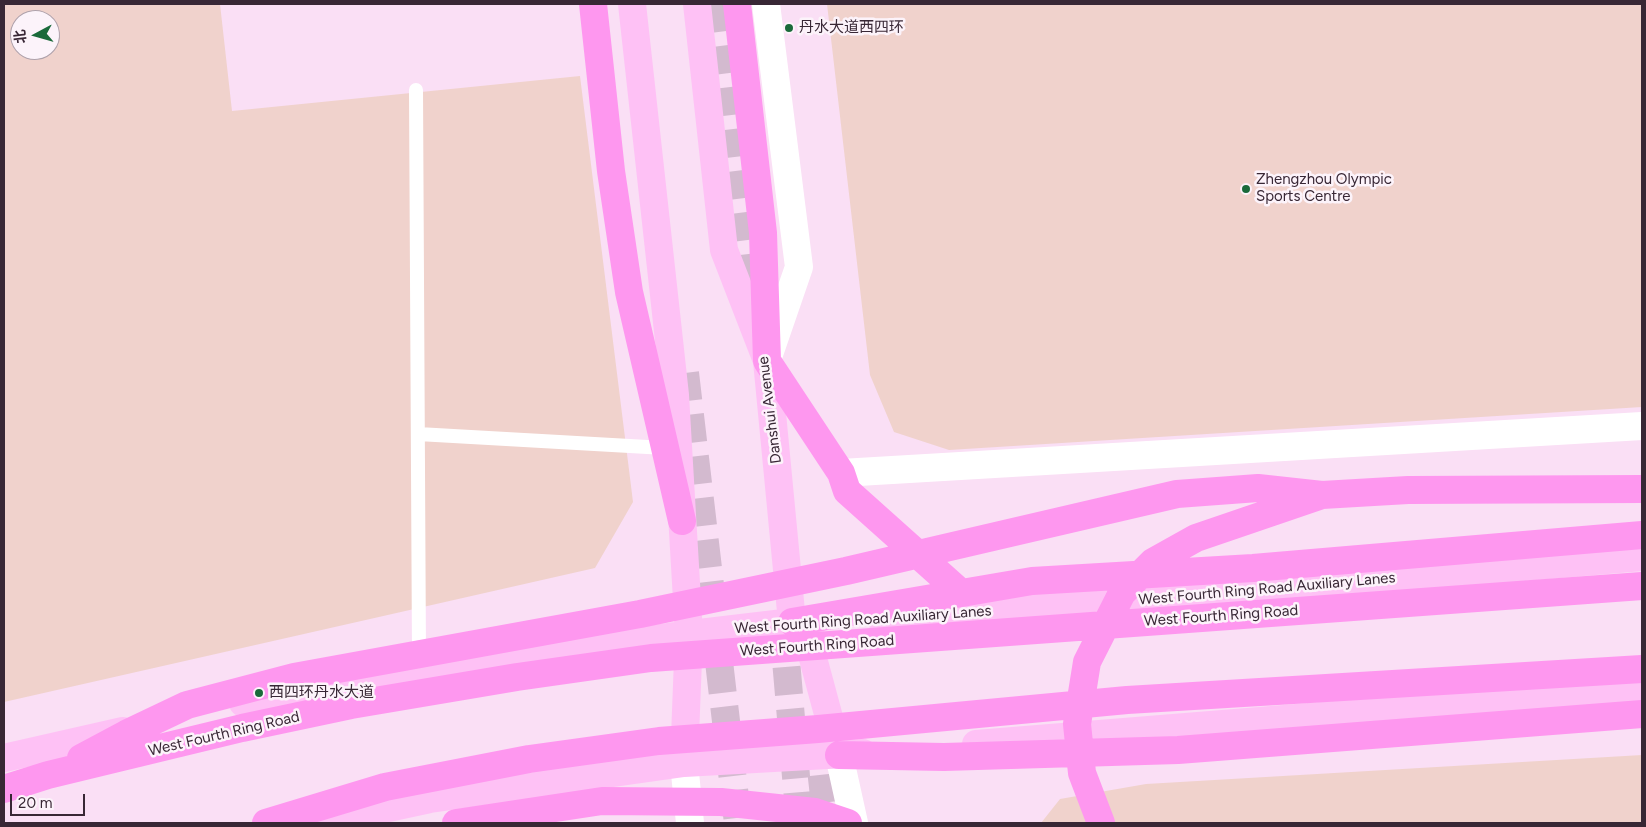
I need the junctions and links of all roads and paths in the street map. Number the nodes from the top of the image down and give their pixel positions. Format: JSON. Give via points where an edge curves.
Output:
{"nodes":[{"id":1,"x":593,"y":4,"type":"edge"},
{"id":2,"x":632,"y":4,"type":"edge"},
{"id":3,"x":696,"y":4,"type":"edge"},
{"id":4,"x":737,"y":4,"type":"edge"},
{"id":5,"x":766,"y":4,"type":"edge"},
{"id":6,"x":416,"y":90,"type":"dead end"},
{"id":7,"x":767,"y":361,"type":"junction"},
{"id":8,"x":1642,"y":426,"type":"edge"},
{"id":9,"x":418,"y":434,"type":"junction"},
{"id":10,"x":665,"y":448,"type":"junction"},
{"id":11,"x":841,"y":473,"type":"junction"},
{"id":12,"x":1642,"y":489,"type":"edge"},
{"id":13,"x":1322,"y":495,"type":"junction"},
{"id":14,"x":682,"y":521,"type":"junction"},
{"id":15,"x":1642,"y":535,"type":"edge"},
{"id":16,"x":1642,"y":557,"type":"edge"},
{"id":17,"x":1642,"y":586,"type":"edge"},
{"id":18,"x":961,"y":593,"type":"junction"},
{"id":19,"x":792,"y":622,"type":"junction"},
{"id":20,"x":689,"y":634,"type":"junction"},
{"id":21,"x":810,"y":647,"type":"junction"},
{"id":22,"x":1642,"y":668,"type":"edge"},
{"id":23,"x":419,"y":671,"type":"junction"},
{"id":24,"x":1642,"y":690,"type":"edge"},
{"id":25,"x":1642,"y":714,"type":"edge"},
{"id":26,"x":839,"y":755,"type":"junction"},
{"id":27,"x":4,"y":758,"type":"edge"},
{"id":28,"x":684,"y":763,"type":"junction"},
{"id":29,"x":48,"y":776,"type":"junction"},
{"id":30,"x":4,"y":789,"type":"edge"},
{"id":31,"x":266,"y":823,"type":"edge"},
{"id":32,"x":319,"y":823,"type":"edge"},
{"id":33,"x":456,"y":823,"type":"edge"},
{"id":34,"x":690,"y":823,"type":"edge"},
{"id":35,"x":848,"y":823,"type":"edge"},
{"id":36,"x":854,"y":823,"type":"edge"},
{"id":37,"x":1101,"y":823,"type":"edge"}],
"edges":[{"from":1,"to":10,"type":"highway","via":[[611,172],[629,292]]},
{"from":2,"to":14,"type":"main road","via":[[675,395]]},
{"from":3,"to":7,"type":"main road","name":"Danshui Avenue","via":[[724,250]]},
{"from":4,"to":7,"type":"highway","via":[[763,233]]},
{"from":5,"to":7,"type":"street","via":[[799,267]]},
{"from":6,"to":9,"type":"lane"},
{"from":7,"to":11,"type":"highway"},
{"from":7,"to":19,"type":"main road","name":"Danshui Avenue"},
{"from":8,"to":11,"type":"street"},
{"from":9,"to":10,"type":"lane"},
{"from":9,"to":23,"type":"lane"},
{"from":10,"to":14,"type":"highway"},
{"from":11,"to":18,"type":"highway","via":[[847,491]]},
{"from":12,"to":13,"type":"highway","via":[[1408,490]]},
{"from":13,"to":29,"type":"highway","via":[[1258,488],[1177,494],[846,571],[650,612],[294,676],[187,705]]},
{"from":13,"to":37,"type":"highway","via":[[1196,538],[1152,562],[1122,593],[1088,662],[1077,724],[1082,773]]},
{"from":14,"to":20,"type":"main road"},
{"from":15,"to":18,"type":"highway","via":[[1253,568],[1032,581]]},
{"from":16,"to":19,"type":"main road","name":"West Fourth Ring Road Auxiliary Lanes","via":[[1051,607]]},
{"from":17,"to":21,"type":"highway","name":"West Fourth Ring Road"},
{"from":18,"to":19,"type":"highway"},
{"from":19,"to":20,"type":"main road","name":"West Fourth Ring Road Auxiliary Lanes"},
{"from":19,"to":21,"type":"main road"},
{"from":20,"to":23,"type":"main road","name":"West Fourth Ring Road Auxiliary Lanes"},
{"from":20,"to":28,"type":"main road"},
{"from":21,"to":26,"type":"main road"},
{"from":21,"to":29,"type":"highway","name":"West Fourth Ring Road","via":[[651,658],[517,677],[352,705],[242,728]]},
{"from":22,"to":31,"type":"highway","via":[[1127,700],[659,741],[529,759],[385,787]]},
{"from":23,"to":27,"type":"main road","name":"West Fourth Ring Road Auxiliary Lanes","via":[[333,683]]},
{"from":24,"to":26,"type":"main road"},
{"from":25,"to":26,"type":"highway","via":[[1178,750],[944,757]]},
{"from":26,"to":28,"type":"main road"},
{"from":26,"to":36,"type":"street"},
{"from":28,"to":32,"type":"main road","via":[[430,799]]},
{"from":28,"to":34,"type":"street"},
{"from":29,"to":30,"type":"highway","name":"West Fourth Ring Road"},
{"from":33,"to":35,"type":"highway","via":[[602,801],[721,802],[815,812]]}]}
